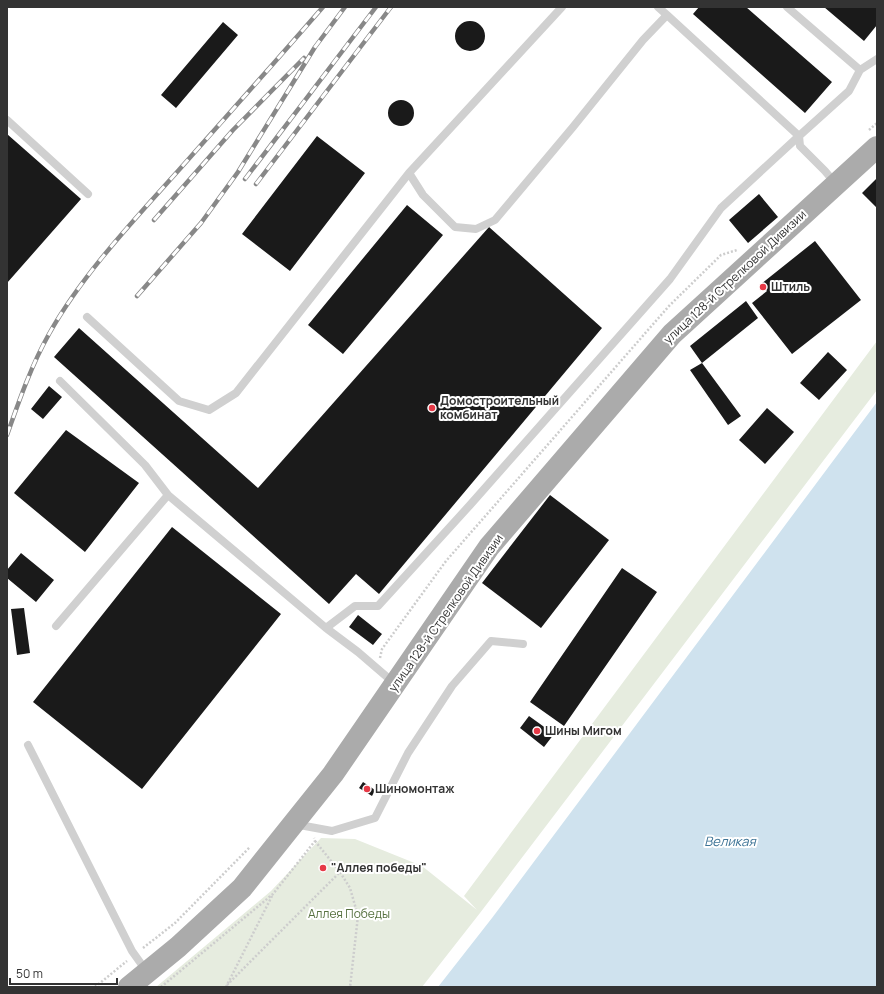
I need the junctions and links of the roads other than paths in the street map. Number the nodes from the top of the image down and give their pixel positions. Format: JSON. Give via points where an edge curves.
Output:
{"nodes":[{"id":1,"x":562,"y":7,"type":"edge"},
{"id":2,"x":658,"y":7,"type":"edge"},
{"id":3,"x":786,"y":7,"type":"edge"},
{"id":4,"x":666,"y":15,"type":"junction"},
{"id":5,"x":877,"y":59,"type":"edge"},
{"id":6,"x":860,"y":70,"type":"junction"},
{"id":7,"x":7,"y":120,"type":"edge"},
{"id":8,"x":798,"y":136,"type":"junction"},
{"id":9,"x":877,"y":147,"type":"edge"},
{"id":10,"x":409,"y":173,"type":"junction"},
{"id":11,"x":836,"y":184,"type":"junction"},
{"id":12,"x":88,"y":194,"type":"dead end"},
{"id":13,"x":87,"y":317,"type":"dead end"},
{"id":14,"x":60,"y":381,"type":"dead end"},
{"id":15,"x":168,"y":495,"type":"junction"},
{"id":16,"x":56,"y":626,"type":"dead end"},
{"id":17,"x":326,"y":628,"type":"junction"},
{"id":18,"x":523,"y":644,"type":"dead end"},
{"id":19,"x":395,"y":684,"type":"junction"},
{"id":20,"x":28,"y":745,"type":"dead end"},
{"id":21,"x":300,"y":825,"type":"junction"},
{"id":22,"x":154,"y":980,"type":"edge"},
{"id":23,"x":129,"y":987,"type":"edge"}],
"edges":[{"from":1,"to":10,"type":"lane"},
{"from":2,"to":4,"type":"lane"},
{"from":3,"to":6,"type":"lane"},
{"from":4,"to":8,"type":"lane"},
{"from":4,"to":10,"type":"lane","via":[[495,220],[476,229],[455,227],[423,195]]},
{"from":5,"to":6,"type":"lane"},
{"from":6,"to":8,"type":"lane","via":[[849,91]]},
{"from":7,"to":12,"type":"lane"},
{"from":8,"to":11,"type":"lane","via":[[800,146]]},
{"from":8,"to":17,"type":"lane","via":[[721,208],[670,279],[378,606],[355,606]]},
{"from":9,"to":11,"type":"main road","name":"улица 128-й Стрелковой Дивизии"},
{"from":10,"to":13,"type":"lane","via":[[236,393],[209,410],[179,401]]},
{"from":11,"to":19,"type":"main road","name":"улица 128-й Стрелковой Дивизии","via":[[672,334],[489,547]]},
{"from":14,"to":15,"type":"lane","via":[[145,465]]},
{"from":15,"to":16,"type":"lane"},
{"from":15,"to":17,"type":"lane"},
{"from":17,"to":19,"type":"lane"},
{"from":18,"to":21,"type":"lane","via":[[491,641],[452,686],[408,753],[375,818],[332,831]]},
{"from":19,"to":21,"type":"main road","name":"улица 128-й Стрелковой Дивизии"},
{"from":20,"to":22,"type":"lane","via":[[132,951]]},
{"from":21,"to":22,"type":"main road","name":"улица 128-й Стрелковой Дивизии","via":[[242,888],[178,947]]},
{"from":22,"to":23,"type":"main road","name":"улица 128-й Стрелковой Дивизии"}]}
